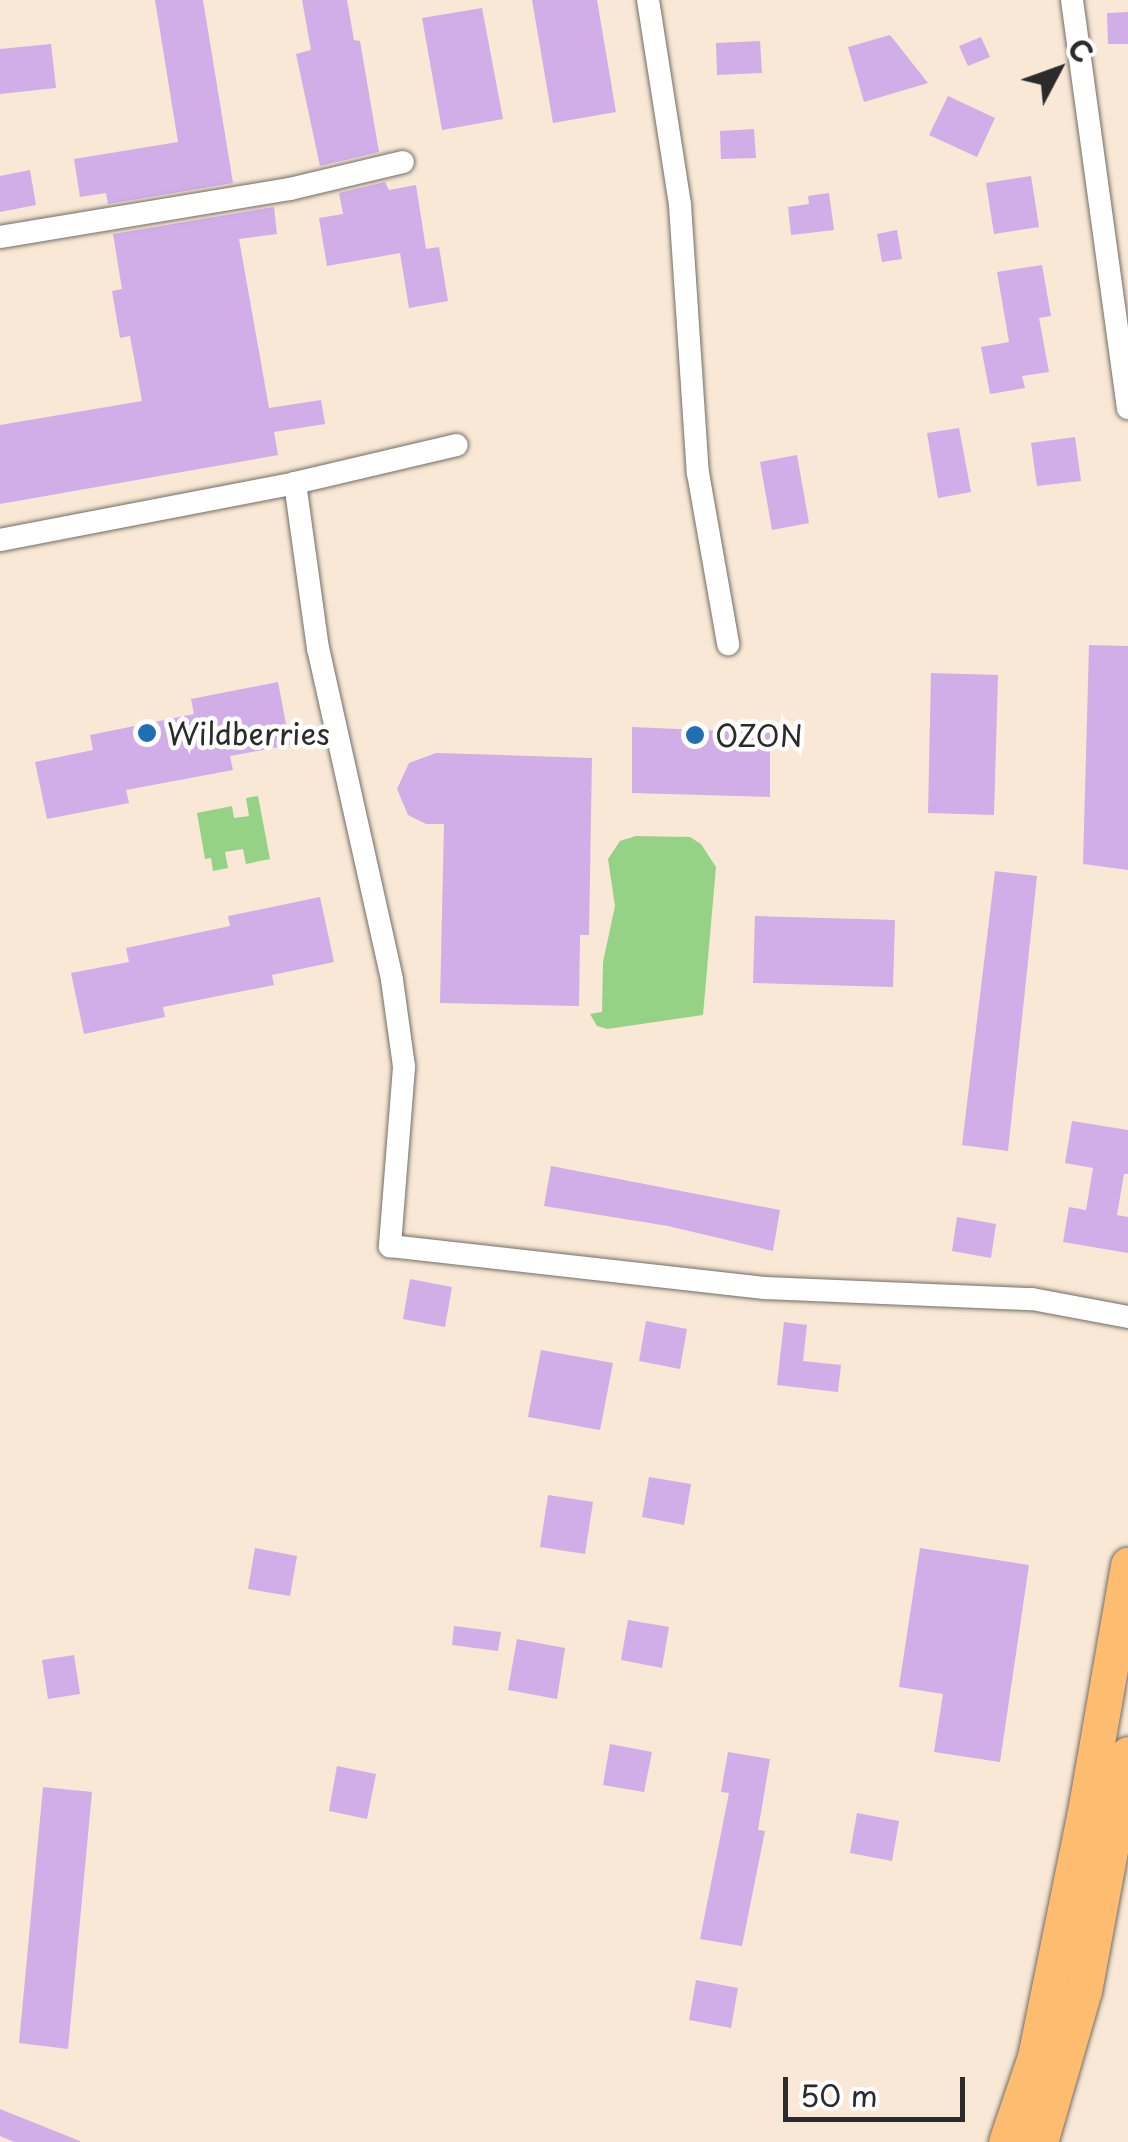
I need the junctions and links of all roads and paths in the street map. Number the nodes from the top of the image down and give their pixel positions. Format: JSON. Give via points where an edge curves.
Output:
{"nodes":[{"id":1,"x":648,"y":0,"type":"edge"},
{"id":2,"x":1072,"y":0,"type":"edge"},
{"id":3,"x":402,"y":162,"type":"dead end"},
{"id":4,"x":0,"y":237,"type":"edge"},
{"id":5,"x":1128,"y":408,"type":"edge"},
{"id":6,"x":457,"y":445,"type":"dead end"},
{"id":7,"x":295,"y":483,"type":"junction"},
{"id":8,"x":0,"y":540,"type":"edge"},
{"id":9,"x":728,"y":644,"type":"dead end"},
{"id":10,"x":1128,"y":1317,"type":"edge"},
{"id":11,"x":1128,"y":1565,"type":"edge"},
{"id":12,"x":1128,"y":1754,"type":"edge"},
{"id":13,"x":1006,"y":2142,"type":"edge"},
{"id":14,"x":1040,"y":2142,"type":"edge"}],
"edges":[{"from":1,"to":9,"type":"street","via":[[680,206],[698,473]]},
{"from":2,"to":5,"type":"street"},
{"from":3,"to":4,"type":"street","via":[[290,189]]},
{"from":6,"to":7,"type":"street"},
{"from":7,"to":8,"type":"street"},
{"from":7,"to":10,"type":"street","via":[[318,648],[392,980],[404,1067],[390,1246],[765,1288],[1032,1299]]},
{"from":11,"to":13,"type":"main road","via":[[1035,2056]]},
{"from":12,"to":14,"type":"main road","via":[[1084,1991]]}]}
